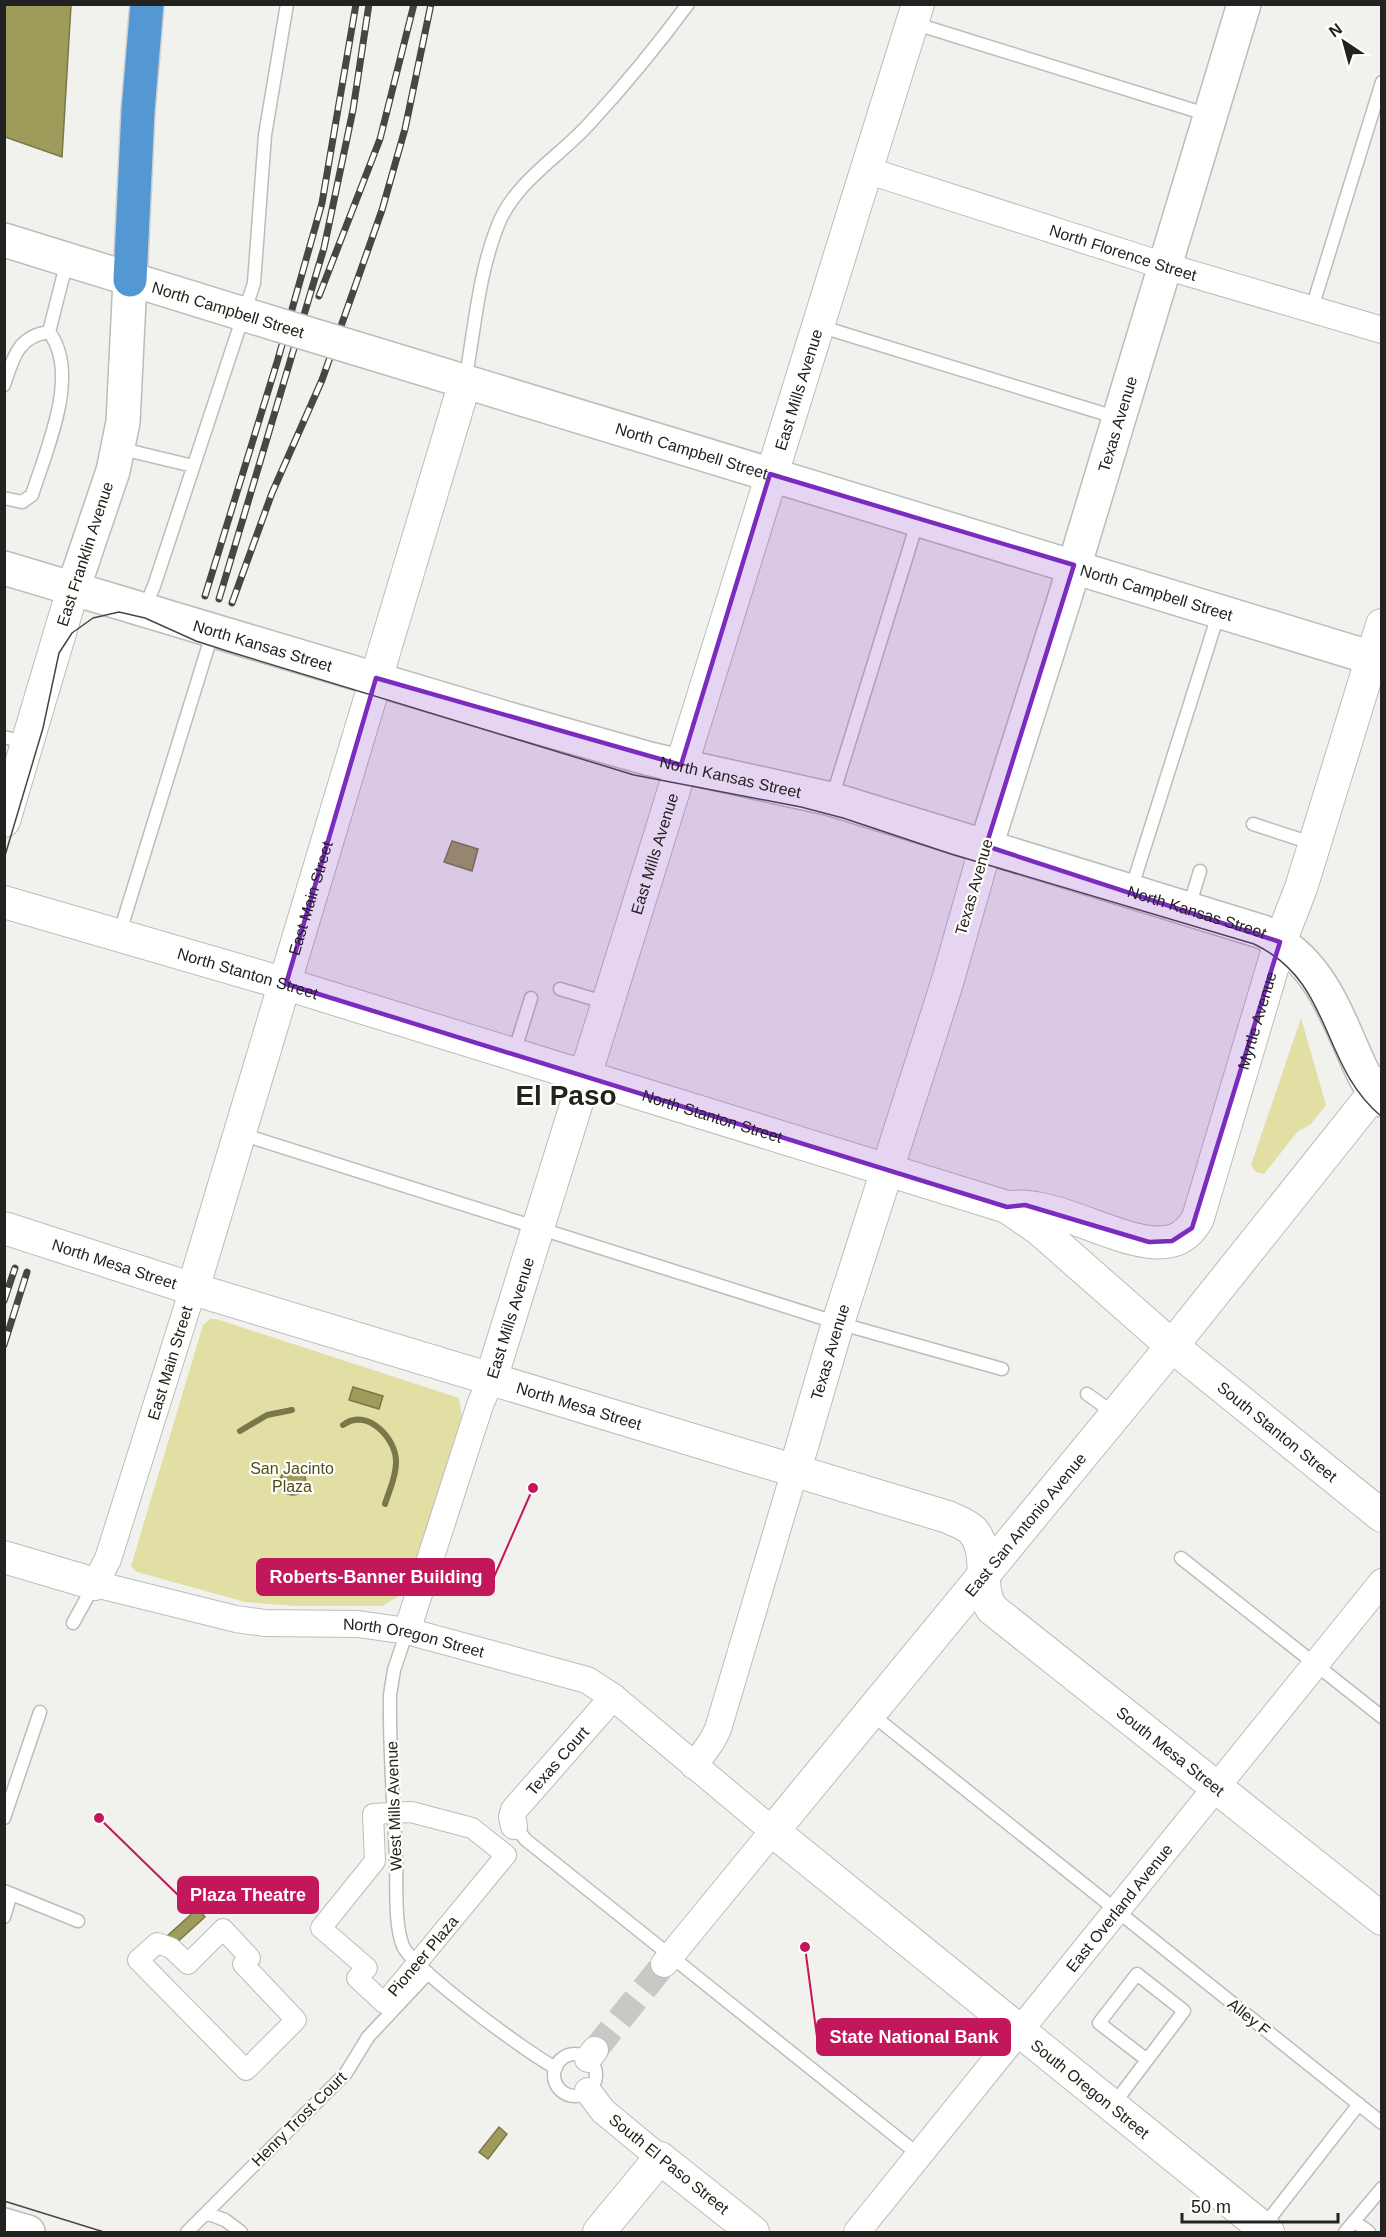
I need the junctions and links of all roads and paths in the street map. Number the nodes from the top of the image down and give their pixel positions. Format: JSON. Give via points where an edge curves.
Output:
{"nodes":[{"id":1,"x":147,"y":4,"type":"edge"},
{"id":2,"x":287,"y":4,"type":"edge"},
{"id":3,"x":688,"y":4,"type":"edge"},
{"id":4,"x":1244,"y":4,"type":"edge"},
{"id":5,"x":915,"y":14,"type":"edge"},
{"id":6,"x":1382,"y":82,"type":"edge"},
{"id":7,"x":1210,"y":115,"type":"junction"},
{"id":8,"x":866,"y":170,"type":"junction"},
{"id":9,"x":4,"y":240,"type":"edge"},
{"id":10,"x":67,"y":260,"type":"junction"},
{"id":11,"x":1165,"y":266,"type":"junction"},
{"id":12,"x":130,"y":280,"type":"junction"},
{"id":13,"x":1312,"y":308,"type":"junction"},
{"id":14,"x":243,"y":315,"type":"junction"},
{"id":15,"x":817,"y":325,"type":"junction"},
{"id":16,"x":1382,"y":330,"type":"edge"},
{"id":17,"x":49,"y":332,"type":"junction"},
{"id":18,"x":465,"y":382,"type":"junction"},
{"id":19,"x":4,"y":385,"type":"edge"},
{"id":20,"x":1119,"y":418,"type":"junction"},
{"id":21,"x":118,"y":448,"type":"junction"},
{"id":22,"x":193,"y":466,"type":"junction"},
{"id":23,"x":770,"y":474,"type":"junction"},
{"id":24,"x":4,"y":498,"type":"edge"},
{"id":25,"x":918,"y":519,"type":"junction"},
{"id":26,"x":1074,"y":565,"type":"junction"},
{"id":27,"x":4,"y":568,"type":"edge"},
{"id":28,"x":73,"y":589,"type":"junction"},
{"id":29,"x":144,"y":610,"type":"junction"},
{"id":30,"x":1219,"y":612,"type":"junction"},
{"id":31,"x":1382,"y":625,"type":"edge"},
{"id":32,"x":213,"y":630,"type":"junction"},
{"id":33,"x":1377,"y":659,"type":"edge"},
{"id":34,"x":376,"y":678,"type":"junction"},
{"id":35,"x":16,"y":740,"type":"edge"},
{"id":36,"x":681,"y":765,"type":"junction"},
{"id":37,"x":831,"y":799,"type":"junction"},
{"id":38,"x":4,"y":821,"type":"edge"},
{"id":39,"x":1253,"y":824,"type":"dead end"},
{"id":40,"x":1315,"y":844,"type":"junction"},
{"id":41,"x":986,"y":846,"type":"junction"},
{"id":42,"x":1200,"y":871,"type":"dead end"},
{"id":43,"x":1131,"y":892,"type":"junction"},
{"id":44,"x":4,"y":902,"type":"edge"},
{"id":45,"x":1189,"y":909,"type":"junction"},
{"id":46,"x":119,"y":935,"type":"junction"},
{"id":47,"x":1280,"y":942,"type":"junction"},
{"id":48,"x":286,"y":984,"type":"junction"},
{"id":49,"x":560,"y":989,"type":"dead end"},
{"id":50,"x":531,"y":998,"type":"dead end"},
{"id":51,"x":607,"y":1003,"type":"junction"},
{"id":52,"x":514,"y":1053,"type":"junction"},
{"id":53,"x":585,"y":1076,"type":"junction"},
{"id":54,"x":1379,"y":1092,"type":"edge"},
{"id":55,"x":240,"y":1134,"type":"junction"},
{"id":56,"x":888,"y":1169,"type":"junction"},
{"id":57,"x":1007,"y":1207,"type":"junction"},
{"id":58,"x":4,"y":1228,"type":"edge"},
{"id":59,"x":538,"y":1228,"type":"junction"},
{"id":60,"x":193,"y":1289,"type":"junction"},
{"id":61,"x":838,"y":1323,"type":"junction"},
{"id":62,"x":1172,"y":1346,"type":"junction"},
{"id":63,"x":1002,"y":1369,"type":"dead end"},
{"id":64,"x":491,"y":1378,"type":"junction"},
{"id":65,"x":1087,"y":1394,"type":"dead end"},
{"id":66,"x":1115,"y":1414,"type":"junction"},
{"id":67,"x":795,"y":1470,"type":"junction"},
{"id":68,"x":1382,"y":1516,"type":"edge"},
{"id":69,"x":4,"y":1557,"type":"edge"},
{"id":70,"x":1181,"y":1558,"type":"dead end"},
{"id":71,"x":984,"y":1572,"type":"junction"},
{"id":72,"x":1382,"y":1582,"type":"edge"},
{"id":73,"x":95,"y":1584,"type":"junction"},
{"id":74,"x":74,"y":1623,"type":"dead end"},
{"id":75,"x":407,"y":1631,"type":"junction"},
{"id":76,"x":1315,"y":1663,"type":"junction"},
{"id":77,"x":613,"y":1697,"type":"junction"},
{"id":78,"x":40,"y":1712,"type":"dead end"},
{"id":79,"x":869,"y":1712,"type":"junction"},
{"id":80,"x":1382,"y":1717,"type":"edge"},
{"id":81,"x":694,"y":1766,"type":"junction"},
{"id":82,"x":1217,"y":1787,"type":"junction"},
{"id":83,"x":395,"y":1812,"type":"junction"},
{"id":84,"x":4,"y":1818,"type":"edge"},
{"id":85,"x":514,"y":1826,"type":"joint"},
{"id":86,"x":773,"y":1831,"type":"junction"},
{"id":87,"x":8,"y":1893,"type":"edge"},
{"id":88,"x":1116,"y":1911,"type":"junction"},
{"id":89,"x":4,"y":1917,"type":"edge"},
{"id":90,"x":1382,"y":1919,"type":"edge"},
{"id":91,"x":78,"y":1921,"type":"dead end"},
{"id":92,"x":138,"y":1960,"type":"joint"},
{"id":93,"x":668,"y":1960,"type":"junction"},
{"id":94,"x":423,"y":1969,"type":"junction"},
{"id":95,"x":1019,"y":2031,"type":"junction"},
{"id":96,"x":1146,"y":2060,"type":"junction"},
{"id":97,"x":555,"y":2068,"type":"junction"},
{"id":98,"x":588,"y":2091,"type":"junction"},
{"id":99,"x":1359,"y":2104,"type":"junction"},
{"id":100,"x":1112,"y":2106,"type":"junction"},
{"id":101,"x":1382,"y":2122,"type":"edge"},
{"id":102,"x":920,"y":2155,"type":"junction"},
{"id":103,"x":660,"y":2158,"type":"junction"},
{"id":104,"x":1382,"y":2188,"type":"edge"},
{"id":105,"x":206,"y":2213,"type":"junction"},
{"id":106,"x":1354,"y":2221,"type":"junction"},
{"id":107,"x":4,"y":2225,"type":"edge"},
{"id":108,"x":1265,"y":2230,"type":"edge"},
{"id":109,"x":28,"y":2232,"type":"edge"},
{"id":110,"x":187,"y":2232,"type":"edge"},
{"id":111,"x":241,"y":2232,"type":"edge"},
{"id":112,"x":599,"y":2232,"type":"edge"},
{"id":113,"x":753,"y":2232,"type":"edge"},
{"id":114,"x":857,"y":2232,"type":"edge"},
{"id":115,"x":1345,"y":2232,"type":"edge"},
{"id":116,"x":1369,"y":2232,"type":"edge"}],
"edges":[{"from":1,"to":12,"type":"highway"},
{"from":2,"to":14,"type":"lane","via":[[265,135],[254,283]]},
{"from":3,"to":18,"type":"lane","via":[[588,126],[533,176],[499,224],[478,289]]},
{"from":4,"to":7,"type":"main road","name":"Texas Avenue"},
{"from":5,"to":7,"type":"lane"},
{"from":5,"to":8,"type":"street","name":"East Mills Avenue"},
{"from":6,"to":13,"type":"lane"},
{"from":7,"to":11,"type":"main road","name":"Texas Avenue"},
{"from":8,"to":11,"type":"street","name":"North Florence Street"},
{"from":8,"to":15,"type":"street","name":"East Mills Avenue"},
{"from":9,"to":10,"type":"main road","name":"North Campbell Street"},
{"from":10,"to":12,"type":"main road","name":"North Campbell Street"},
{"from":10,"to":17,"type":"lane"},
{"from":11,"to":13,"type":"street","name":"North Florence Street"},
{"from":11,"to":20,"type":"main road","name":"Texas Avenue"},
{"from":12,"to":14,"type":"main road","name":"North Campbell Street"},
{"from":12,"to":21,"type":"main road","name":"East Franklin Avenue","via":[[129,350]]},
{"from":13,"to":16,"type":"street","name":"North Florence Street"},
{"from":14,"to":18,"type":"main road","name":"North Campbell Street","bridge":true},
{"from":14,"to":22,"type":"lane"},
{"from":15,"to":20,"type":"lane"},
{"from":15,"to":23,"type":"street","name":"East Mills Avenue"},
{"from":17,"to":19,"type":"lane","via":[[24,341],[16,350]]},
{"from":17,"to":24,"type":"lane","via":[[61,354],[60,405],[32,495],[22,502]]},
{"from":18,"to":23,"type":"main road","name":"North Campbell Street"},
{"from":18,"to":34,"type":"street","name":"East Main Street"},
{"from":20,"to":26,"type":"main road","name":"Texas Avenue"},
{"from":21,"to":22,"type":"lane"},
{"from":21,"to":28,"type":"main road","name":"East Franklin Avenue"},
{"from":22,"to":29,"type":"lane"},
{"from":23,"to":25,"type":"main road","name":"North Campbell Street"},
{"from":23,"to":36,"type":"street","name":"East Mills Avenue"},
{"from":25,"to":26,"type":"main road","name":"North Campbell Street"},
{"from":25,"to":37,"type":"lane"},
{"from":26,"to":30,"type":"main road","name":"North Campbell Street"},
{"from":26,"to":41,"type":"main road","name":"Texas Avenue"},
{"from":27,"to":28,"type":"main road","name":"North Kansas Street"},
{"from":28,"to":29,"type":"main road","name":"North Kansas Street"},
{"from":28,"to":35,"type":"street","name":"East Franklin Avenue"},
{"from":29,"to":32,"type":"main road","name":"North Kansas Street"},
{"from":30,"to":33,"type":"main road","name":"North Campbell Street"},
{"from":30,"to":43,"type":"lane"},
{"from":31,"to":33,"type":"street","name":"Myrtle Avenue"},
{"from":32,"to":34,"type":"main road","name":"North Kansas Street"},
{"from":32,"to":46,"type":"lane"},
{"from":33,"to":40,"type":"street","name":"Myrtle Avenue"},
{"from":34,"to":36,"type":"main road","name":"North Kansas Street"},
{"from":34,"to":48,"type":"street","name":"East Main Street"},
{"from":35,"to":38,"type":"street","name":"East Franklin Avenue"},
{"from":36,"to":37,"type":"main road","name":"North Kansas Street"},
{"from":36,"to":51,"type":"street","name":"East Mills Avenue"},
{"from":37,"to":41,"type":"main road","name":"North Kansas Street"},
{"from":39,"to":40,"type":"lane"},
{"from":40,"to":47,"type":"street","name":"Myrtle Avenue"},
{"from":41,"to":43,"type":"main road","name":"North Kansas Street"},
{"from":41,"to":56,"type":"street","name":"Texas Avenue"},
{"from":42,"to":45,"type":"lane"},
{"from":43,"to":45,"type":"main road","name":"North Kansas Street"},
{"from":44,"to":46,"type":"street","name":"North Stanton Street"},
{"from":45,"to":47,"type":"main road","name":"North Kansas Street"},
{"from":46,"to":48,"type":"street","name":"North Stanton Street"},
{"from":47,"to":54,"type":"main road","name":"North Kansas Street","via":[[1300,957],[1318,979],[1364,1076]]},
{"from":47,"to":57,"type":"street","name":"Myrtle Avenue","via":[[1192,1228],[1172,1241],[1149,1242],[1034,1207]]},
{"from":48,"to":52,"type":"street","name":"North Stanton Street"},
{"from":48,"to":55,"type":"street","name":"East Main Street"},
{"from":49,"to":51,"type":"lane"},
{"from":50,"to":52,"type":"lane"},
{"from":51,"to":53,"type":"street","name":"East Mills Avenue"},
{"from":52,"to":53,"type":"street","name":"North Stanton Street"},
{"from":53,"to":56,"type":"street","name":"North Stanton Street"},
{"from":53,"to":59,"type":"street","name":"East Mills Avenue"},
{"from":54,"to":62,"type":"street","name":"East San Antonio Avenue"},
{"from":55,"to":59,"type":"lane"},
{"from":55,"to":60,"type":"street","name":"East Main Street"},
{"from":56,"to":57,"type":"street","name":"North Stanton Street"},
{"from":56,"to":61,"type":"street","name":"Texas Avenue"},
{"from":57,"to":62,"type":"street","name":"North Stanton Street","via":[[1039,1229]]},
{"from":58,"to":60,"type":"street","name":"North Mesa Street"},
{"from":59,"to":61,"type":"lane"},
{"from":59,"to":64,"type":"street","name":"East Mills Avenue"},
{"from":60,"to":64,"type":"street","name":"North Mesa Street"},
{"from":60,"to":73,"type":"street","name":"East Main Street","via":[[108,1559]]},
{"from":61,"to":63,"type":"lane"},
{"from":61,"to":67,"type":"street","name":"Texas Avenue"},
{"from":62,"to":66,"type":"street","name":"East San Antonio Avenue"},
{"from":62,"to":68,"type":"street","name":"South Stanton Street"},
{"from":64,"to":67,"type":"street","name":"North Mesa Street"},
{"from":64,"to":75,"type":"street","name":"East Mills Avenue"},
{"from":65,"to":66,"type":"lane"},
{"from":66,"to":71,"type":"street","name":"East San Antonio Avenue"},
{"from":67,"to":71,"type":"street","name":"North Mesa Street","via":[[948,1517],[968,1527],[979,1542]]},
{"from":67,"to":81,"type":"street","name":"Texas Avenue","via":[[718,1729]]},
{"from":69,"to":73,"type":"street","name":"North Oregon Street"},
{"from":70,"to":76,"type":"lane"},
{"from":71,"to":79,"type":"street","name":"East San Antonio Avenue"},
{"from":71,"to":82,"type":"street","name":"South Mesa Street","via":[[983,1593],[992,1609]]},
{"from":72,"to":76,"type":"street","name":"East Overland Avenue"},
{"from":73,"to":74,"type":"lane"},
{"from":73,"to":75,"type":"street","name":"North Oregon Street","via":[[236,1619],[358,1624]]},
{"from":75,"to":77,"type":"street","name":"North Oregon Street","via":[[587,1680]]},
{"from":75,"to":83,"type":"lane","name":"West Mills Avenue","via":[[393,1670],[390,1695]]},
{"from":76,"to":80,"type":"lane"},
{"from":76,"to":82,"type":"street","name":"East Overland Avenue"},
{"from":77,"to":81,"type":"street","name":"North Oregon Street"},
{"from":77,"to":85,"type":"street","name":"Texas Court","via":[[514,1810]]},
{"from":78,"to":84,"type":"lane"},
{"from":79,"to":86,"type":"street","name":"East San Antonio Avenue"},
{"from":79,"to":88,"type":"lane","name":"Alley F"},
{"from":81,"to":86,"type":"street","name":"North Oregon Street"},
{"from":82,"to":88,"type":"street","name":"East Overland Avenue"},
{"from":82,"to":90,"type":"street","name":"South Mesa Street"},
{"from":83,"to":94,"type":"lane","name":"West Mills Avenue","via":[[401,1938],[406,1953]]},
{"from":83,"to":94,"type":"street","name":"Pioneer Plaza","via":[[433,1816],[472,1828],[506,1855]]},
{"from":83,"to":94,"type":"street","name":"Pioneer Plaza","via":[[373,1814],[375,1861],[321,1928],[367,1968],[357,1978],[384,2003]]},
{"from":85,"to":93,"type":"lane"},
{"from":86,"to":93,"type":"street","name":"East San Antonio Avenue"},
{"from":86,"to":95,"type":"street","name":"South Oregon Street"},
{"from":87,"to":89,"type":"lane"},
{"from":87,"to":91,"type":"lane"},
{"from":88,"to":95,"type":"street","name":"East Overland Avenue"},
{"from":88,"to":99,"type":"lane","name":"Alley F"},
{"from":92,"to":92,"type":"street","via":[[157,1943],[171,1948],[188,1964],[223,1929],[250,1958],[243,1964],[296,2020],[246,2070]]},
{"from":93,"to":102,"type":"lane"},
{"from":94,"to":97,"type":"lane","via":[[527,2052]]},
{"from":94,"to":105,"type":"lane","name":"Henry Trost Court","via":[[368,2037],[346,2073]]},
{"from":95,"to":100,"type":"street","name":"South Oregon Street"},
{"from":95,"to":102,"type":"street","name":"East Overland Avenue"},
{"from":96,"to":96,"type":"lane","via":[[1184,2011],[1137,1974],[1099,2023]]},
{"from":96,"to":100,"type":"lane"},
{"from":97,"to":98,"type":"lane","via":[[556,2083],[564,2093],[576,2096]]},
{"from":97,"to":98,"type":"lane","via":[[568,2056],[592,2054],[596,2080]]},
{"from":98,"to":103,"type":"street","name":"South El Paso Street","via":[[603,2111]]},
{"from":99,"to":101,"type":"lane","name":"Alley F"},
{"from":99,"to":108,"type":"lane"},
{"from":100,"to":108,"type":"street","name":"South Oregon Street"},
{"from":102,"to":114,"type":"street","name":"East Overland Avenue"},
{"from":103,"to":112,"type":"street"},
{"from":103,"to":113,"type":"street","name":"South El Paso Street"},
{"from":104,"to":106,"type":"lane"},
{"from":105,"to":110,"type":"lane","name":"Henry Trost Court"},
{"from":105,"to":111,"type":"lane"},
{"from":106,"to":115,"type":"lane"},
{"from":106,"to":116,"type":"lane"},
{"from":107,"to":109,"type":"main road"}]}
